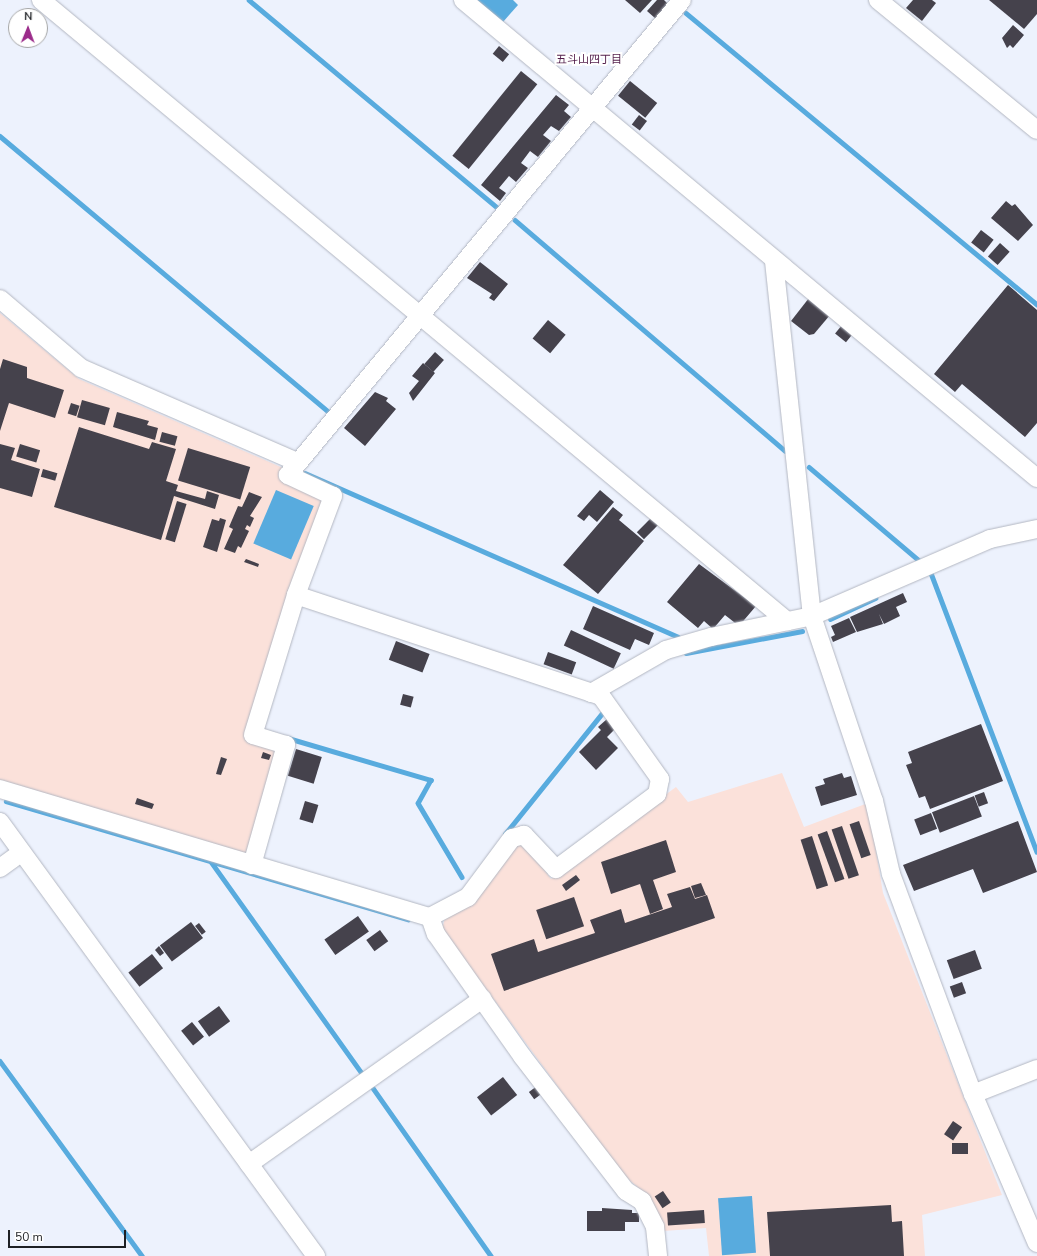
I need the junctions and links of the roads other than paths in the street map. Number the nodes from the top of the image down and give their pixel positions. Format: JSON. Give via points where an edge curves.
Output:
{"nodes":[{"id":1,"x":41,"y":0,"type":"edge"},
{"id":2,"x":463,"y":0,"type":"edge"},
{"id":3,"x":682,"y":0,"type":"edge"},
{"id":4,"x":878,"y":0,"type":"edge"},
{"id":5,"x":590,"y":108,"type":"junction"},
{"id":6,"x":1037,"y":130,"type":"edge"},
{"id":7,"x":774,"y":261,"type":"junction"},
{"id":8,"x":0,"y":298,"type":"edge"},
{"id":9,"x":419,"y":315,"type":"junction"},
{"id":10,"x":298,"y":462,"type":"junction"},
{"id":11,"x":1037,"y":478,"type":"edge"},
{"id":12,"x":1037,"y":530,"type":"edge"},
{"id":13,"x":296,"y":595,"type":"junction"},
{"id":14,"x":812,"y":616,"type":"junction"},
{"id":15,"x":787,"y":621,"type":"junction"},
{"id":16,"x":591,"y":693,"type":"junction"},
{"id":17,"x":0,"y":789,"type":"edge"},
{"id":18,"x":0,"y":822,"type":"edge"},
{"id":19,"x":21,"y":853,"type":"junction"},
{"id":20,"x":252,"y":865,"type":"junction"},
{"id":21,"x":0,"y":868,"type":"edge"},
{"id":22,"x":430,"y":917,"type":"junction"},
{"id":23,"x":482,"y":999,"type":"junction"},
{"id":24,"x":1037,"y":1069,"type":"edge"},
{"id":25,"x":973,"y":1094,"type":"junction"},
{"id":26,"x":249,"y":1164,"type":"junction"},
{"id":27,"x":1037,"y":1243,"type":"edge"},
{"id":28,"x":316,"y":1256,"type":"edge"},
{"id":29,"x":658,"y":1256,"type":"edge"}],
"edges":[{"from":1,"to":9,"type":"street"},
{"from":2,"to":5,"type":"street"},
{"from":3,"to":5,"type":"street"},
{"from":4,"to":6,"type":"street"},
{"from":5,"to":7,"type":"street"},
{"from":5,"to":9,"type":"street"},
{"from":7,"to":11,"type":"street"},
{"from":7,"to":14,"type":"street"},
{"from":8,"to":10,"type":"street","via":[[82,368]]},
{"from":9,"to":10,"type":"street"},
{"from":9,"to":15,"type":"street"},
{"from":10,"to":13,"type":"street","via":[[288,475],[333,496]]},
{"from":12,"to":14,"type":"street","via":[[990,539]]},
{"from":13,"to":16,"type":"street"},
{"from":13,"to":20,"type":"street","via":[[253,735],[286,746]]},
{"from":14,"to":15,"type":"street"},
{"from":14,"to":25,"type":"street","via":[[874,801],[891,874]]},
{"from":15,"to":16,"type":"street","via":[[666,650]]},
{"from":16,"to":22,"type":"street","via":[[601,696],[660,779],[657,794],[556,869],[524,835],[512,838],[468,897]]},
{"from":17,"to":20,"type":"street"},
{"from":18,"to":19,"type":"street"},
{"from":19,"to":21,"type":"street"},
{"from":19,"to":26,"type":"street"},
{"from":20,"to":22,"type":"street"},
{"from":22,"to":23,"type":"street","via":[[436,934]]},
{"from":23,"to":26,"type":"street"},
{"from":23,"to":29,"type":"street","via":[[626,1191],[642,1201],[655,1227]]},
{"from":24,"to":25,"type":"street"},
{"from":25,"to":27,"type":"street"},
{"from":26,"to":28,"type":"street"}]}
